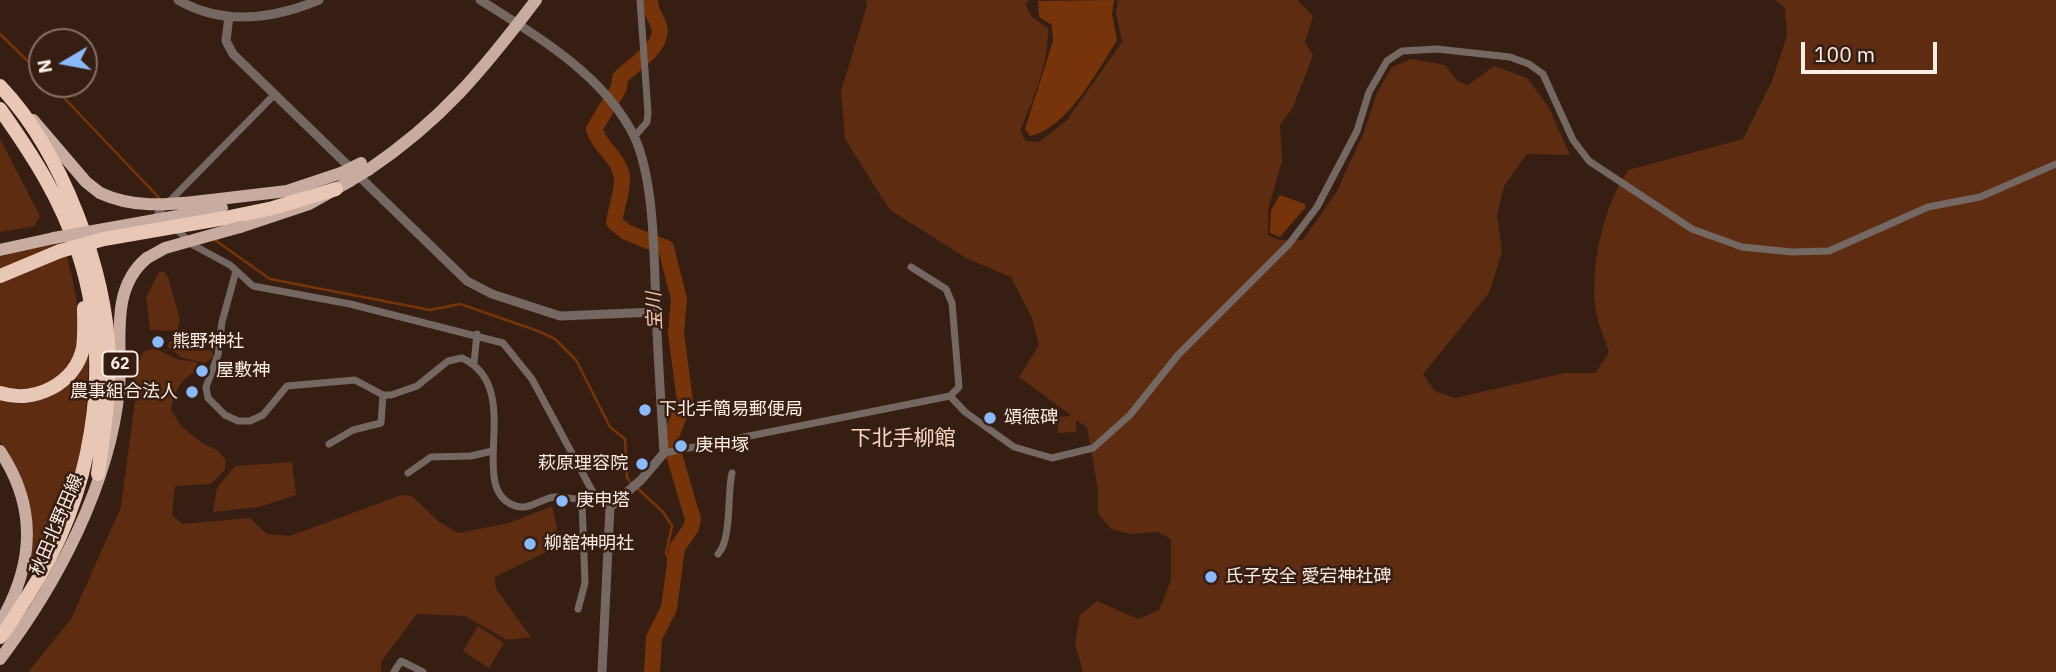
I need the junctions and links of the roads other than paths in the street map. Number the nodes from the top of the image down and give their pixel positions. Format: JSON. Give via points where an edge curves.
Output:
{"nodes":[{"id":1,"x":178,"y":0,"type":"edge"},
{"id":2,"x":319,"y":0,"type":"edge"},
{"id":3,"x":480,"y":0,"type":"edge"},
{"id":4,"x":536,"y":0,"type":"edge"},
{"id":5,"x":640,"y":0,"type":"edge"},
{"id":6,"x":229,"y":16,"type":"junction"},
{"id":7,"x":518,"y":24,"type":"junction"},
{"id":8,"x":4,"y":91,"type":"edge"},
{"id":9,"x":274,"y":95,"type":"junction"},
{"id":10,"x":0,"y":109,"type":"edge"},
{"id":11,"x":634,"y":136,"type":"junction"},
{"id":12,"x":2056,"y":164,"type":"edge"},
{"id":13,"x":345,"y":177,"type":"junction"},
{"id":14,"x":335,"y":189,"type":"junction"},
{"id":15,"x":223,"y":213,"type":"junction"},
{"id":16,"x":57,"y":244,"type":"junction"},
{"id":17,"x":0,"y":250,"type":"edge"},
{"id":18,"x":79,"y":253,"type":"junction"},
{"id":19,"x":911,"y":267,"type":"dead end"},
{"id":20,"x":236,"y":271,"type":"junction"},
{"id":21,"x":0,"y":275,"type":"edge"},
{"id":22,"x":656,"y":312,"type":"junction"},
{"id":23,"x":477,"y":334,"type":"junction"},
{"id":24,"x":474,"y":363,"type":"junction"},
{"id":25,"x":0,"y":393,"type":"edge"},
{"id":26,"x":383,"y":395,"type":"junction"},
{"id":27,"x":950,"y":396,"type":"junction"},
{"id":28,"x":329,"y":444,"type":"dead end"},
{"id":29,"x":0,"y":451,"type":"edge"},
{"id":30,"x":492,"y":451,"type":"junction"},
{"id":31,"x":666,"y":453,"type":"junction"},
{"id":32,"x":408,"y":473,"type":"dead end"},
{"id":33,"x":732,"y":473,"type":"dead end"},
{"id":34,"x":98,"y":474,"type":"junction"},
{"id":35,"x":596,"y":498,"type":"junction"},
{"id":36,"x":582,"y":502,"type":"junction"},
{"id":37,"x":610,"y":507,"type":"junction"},
{"id":38,"x":718,"y":554,"type":"dead end"},
{"id":39,"x":578,"y":608,"type":"dead end"},
{"id":40,"x":0,"y":623,"type":"edge"},
{"id":41,"x":0,"y":637,"type":"edge"},
{"id":42,"x":0,"y":659,"type":"edge"},
{"id":43,"x":394,"y":672,"type":"edge"},
{"id":44,"x":423,"y":672,"type":"edge"},
{"id":45,"x":602,"y":672,"type":"edge"}],
"edges":[{"from":1,"to":6,"type":"street"},
{"from":2,"to":6,"type":"street","via":[[275,15]]},
{"from":3,"to":7,"type":"street"},
{"from":4,"to":7,"type":"main road","number":"62"},
{"from":5,"to":11,"type":"street","via":[[647,122]]},
{"from":6,"to":9,"type":"street","via":[[227,47]]},
{"from":7,"to":11,"type":"street","via":[[598,87]]},
{"from":7,"to":13,"type":"main road","number":"62","bridge":true,"via":[[481,70],[406,135]]},
{"from":8,"to":13,"type":"main road","bridge":true,"via":[[100,193],[120,202],[146,206],[211,200],[288,191]]},
{"from":8,"to":34,"type":"highway","via":[[49,156],[75,208],[102,295],[109,358]]},
{"from":9,"to":20,"type":"street","via":[[158,213],[193,245]]},
{"from":9,"to":22,"type":"street","via":[[467,281],[560,316]]},
{"from":10,"to":18,"type":"highway","via":[[53,192]]},
{"from":11,"to":22,"type":"street","via":[[644,164]]},
{"from":12,"to":27,"type":"street","via":[[1980,197],[1928,207],[1829,251],[1742,247],[1692,229],[1589,161],[1573,140],[1543,74],[1529,64],[1510,57],[1437,49],[1402,51],[1381,71],[1357,131],[1317,206],[1289,244],[1178,355],[1130,415],[1093,448],[1052,458],[1014,447]]},
{"from":13,"to":14,"type":"main road","number":"62"},
{"from":13,"to":15,"type":"main road","number":"62"},
{"from":14,"to":15,"type":"highway","via":[[282,205]]},
{"from":14,"to":34,"type":"main road","number":"62","bridge":true,"via":[[309,204],[165,248],[146,258],[130,276],[120,315],[114,428]]},
{"from":15,"to":16,"type":"highway","bridge":true,"via":[[104,239]]},
{"from":16,"to":17,"type":"main road"},
{"from":16,"to":21,"type":"highway"},
{"from":18,"to":25,"type":"highway","via":[[84,314],[79,358],[61,383],[44,393],[21,397]]},
{"from":18,"to":41,"type":"highway","via":[[95,348],[89,452],[58,542]]},
{"from":19,"to":27,"type":"street","via":[[946,289],[952,303],[959,387]]},
{"from":20,"to":23,"type":"street","via":[[253,286]]},
{"from":20,"to":26,"type":"street","via":[[218,355],[206,387],[208,398],[225,415],[238,421],[263,415],[287,386],[355,380]]},
{"from":22,"to":31,"type":"street"},
{"from":23,"to":24,"type":"street"},
{"from":23,"to":35,"type":"street","via":[[503,343],[519,359]]},
{"from":24,"to":26,"type":"street","via":[[462,358],[448,361],[405,392]]},
{"from":24,"to":30,"type":"street","via":[[493,396]]},
{"from":26,"to":28,"type":"street","via":[[381,423],[354,430]]},
{"from":27,"to":31,"type":"street"},
{"from":29,"to":40,"type":"main road","via":[[19,487],[28,549]]},
{"from":30,"to":32,"type":"street","via":[[431,457]]},
{"from":30,"to":36,"type":"street","via":[[499,491],[513,506],[530,506],[552,497]]},
{"from":31,"to":37,"type":"street"},
{"from":33,"to":38,"type":"street","via":[[728,518]]},
{"from":34,"to":42,"type":"main road","name":"秋田北野田線","number":"62","via":[[49,588]]},
{"from":35,"to":36,"type":"street"},
{"from":35,"to":37,"type":"street"},
{"from":36,"to":39,"type":"street","via":[[585,583]]},
{"from":37,"to":45,"type":"street"},
{"from":43,"to":44,"type":"street","via":[[401,662]]}]}
